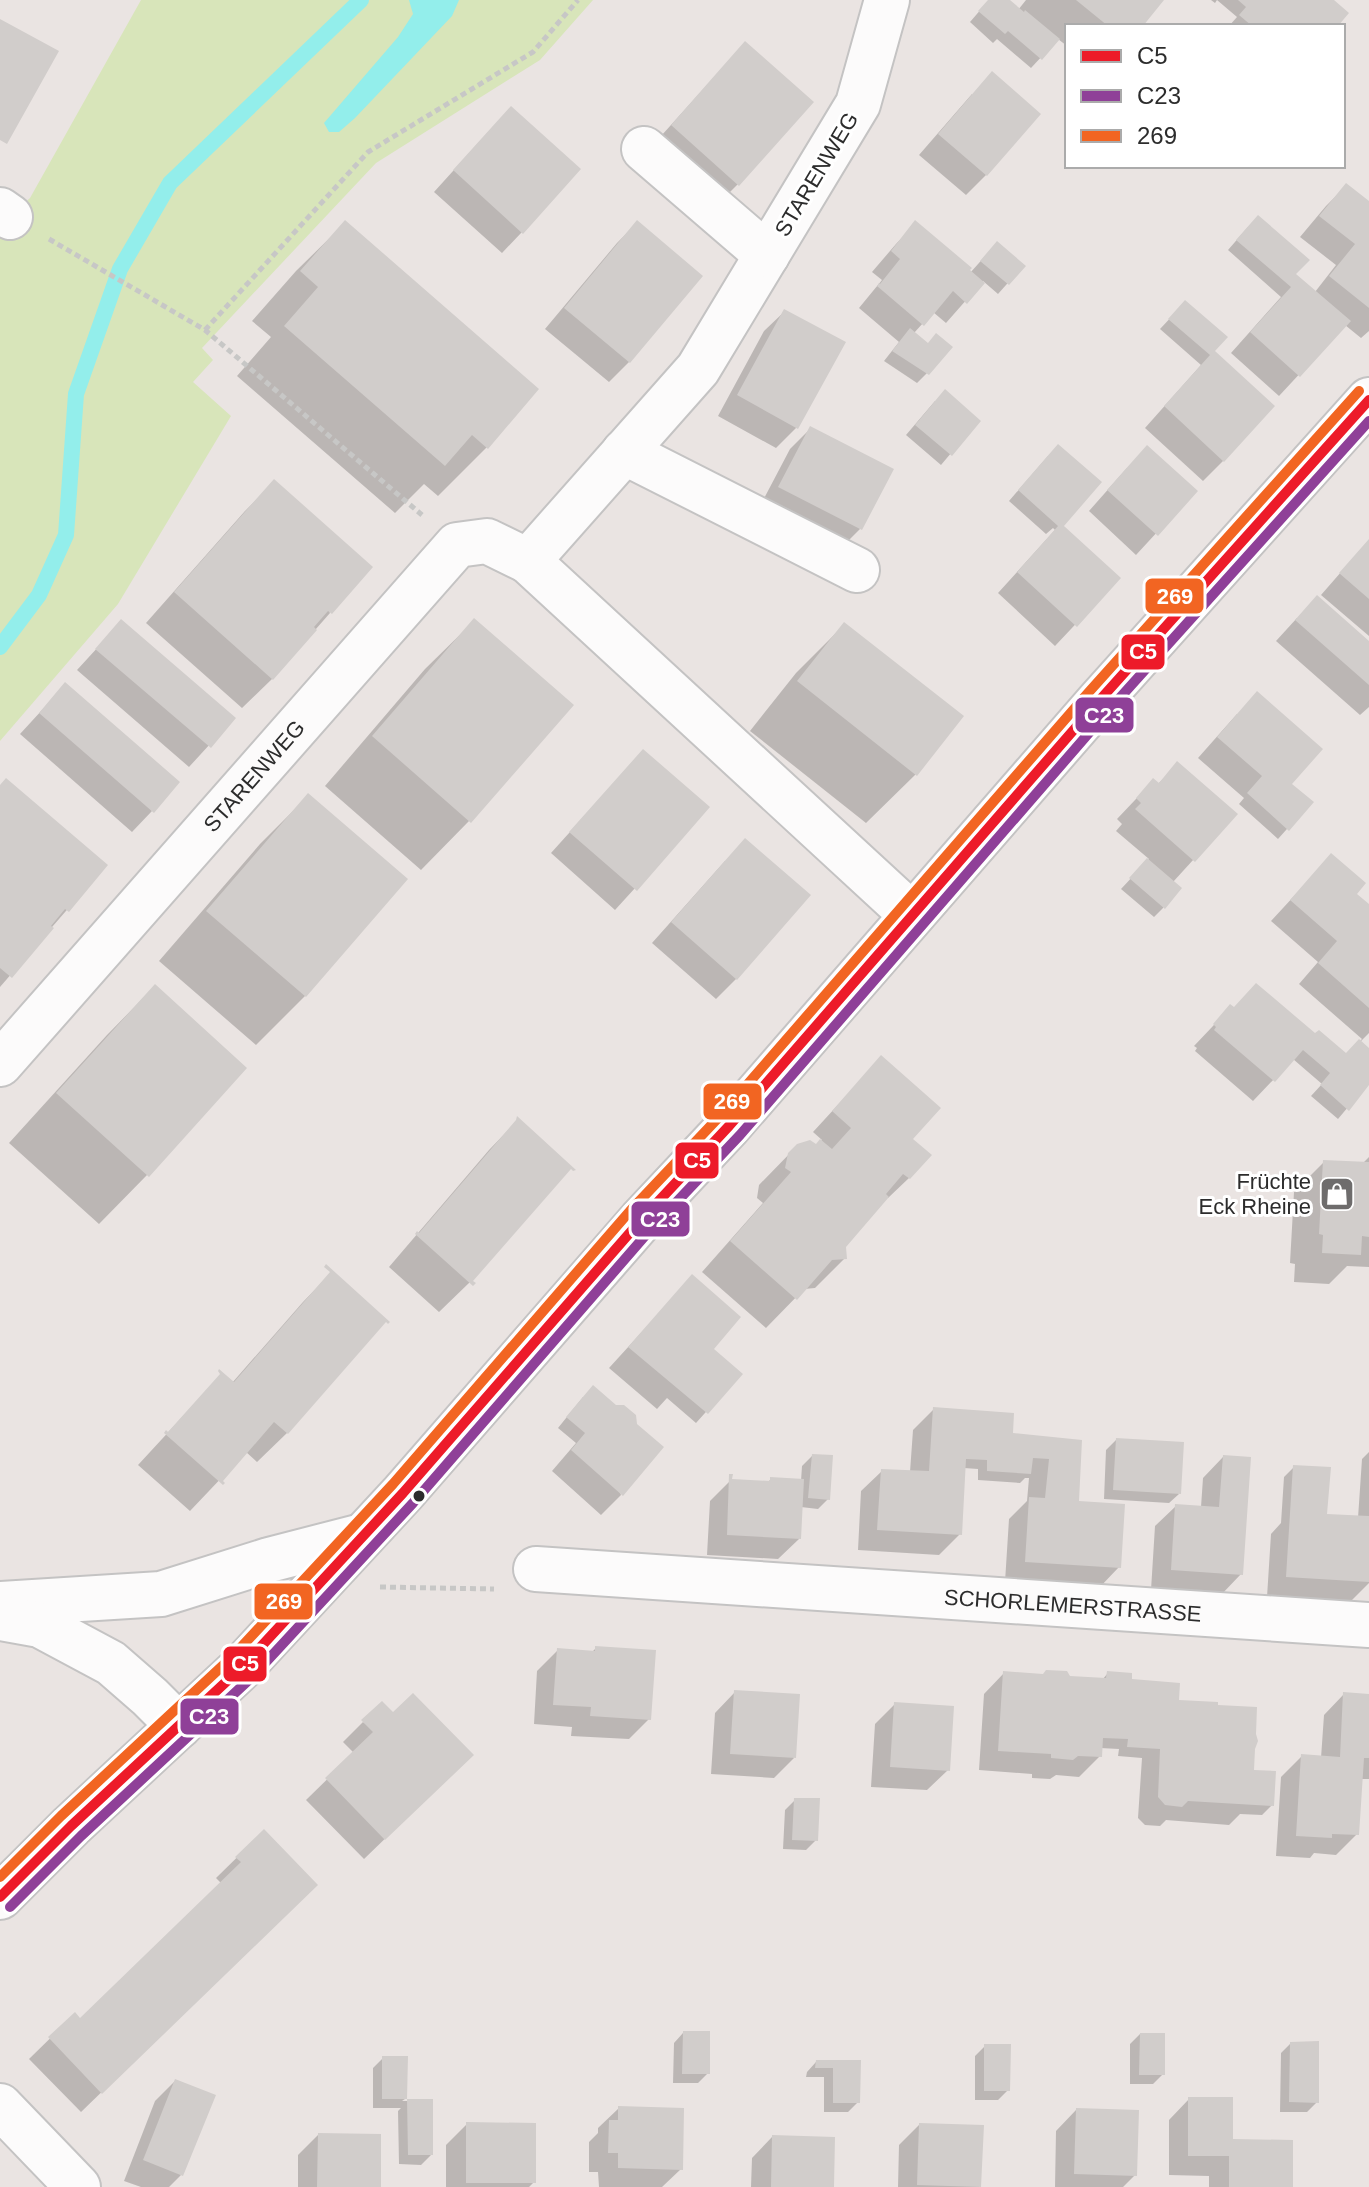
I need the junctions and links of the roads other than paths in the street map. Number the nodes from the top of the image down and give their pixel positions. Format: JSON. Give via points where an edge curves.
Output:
{"nodes":[{"id":1,"x":887,"y":0,"type":"edge"},
{"id":2,"x":644,"y":149,"type":"dead end"},
{"id":3,"x":767,"y":255,"type":"junction"},
{"id":4,"x":1369,"y":400,"type":"edge"},
{"id":5,"x":624,"y":452,"type":"junction"},
{"id":6,"x":528,"y":561,"type":"junction"},
{"id":7,"x":857,"y":570,"type":"dead end"},
{"id":8,"x":912,"y":915,"type":"junction"},
{"id":9,"x":0,"y":1064,"type":"edge"},
{"id":10,"x":362,"y":1536,"type":"junction"},
{"id":11,"x":536,"y":1569,"type":"road end"},
{"id":12,"x":0,"y":1604,"type":"edge"},
{"id":13,"x":0,"y":1618,"type":"edge"},
{"id":14,"x":1369,"y":1625,"type":"edge"},
{"id":15,"x":179,"y":1726,"type":"junction"},
{"id":16,"x":0,"y":1897,"type":"edge"},
{"id":17,"x":0,"y":2106,"type":"edge"},
{"id":18,"x":78,"y":2187,"type":"edge"}],
"edges":[{"from":1,"to":3,"type":"street","name":"STARENWEG","via":[[858,104]]},
{"from":2,"to":3,"type":"street","name":"STARENWEG"},
{"from":3,"to":5,"type":"street","name":"STARENWEG","via":[[698,369]]},
{"from":4,"to":8,"type":"street"},
{"from":5,"to":6,"type":"street","name":"STARENWEG"},
{"from":5,"to":7,"type":"street"},
{"from":6,"to":8,"type":"street"},
{"from":6,"to":9,"type":"street","name":"STARENWEG","via":[[487,541],[457,545]]},
{"from":8,"to":10,"type":"street"},
{"from":10,"to":12,"type":"street","via":[[161,1594]]},
{"from":10,"to":15,"type":"street","via":[[242,1667]]},
{"from":11,"to":14,"type":"street","name":"SCHORLEMERSTRASSE"},
{"from":13,"to":15,"type":"street","via":[[40,1625],[111,1663]]},
{"from":15,"to":16,"type":"street"},
{"from":17,"to":18,"type":"street"}]}
